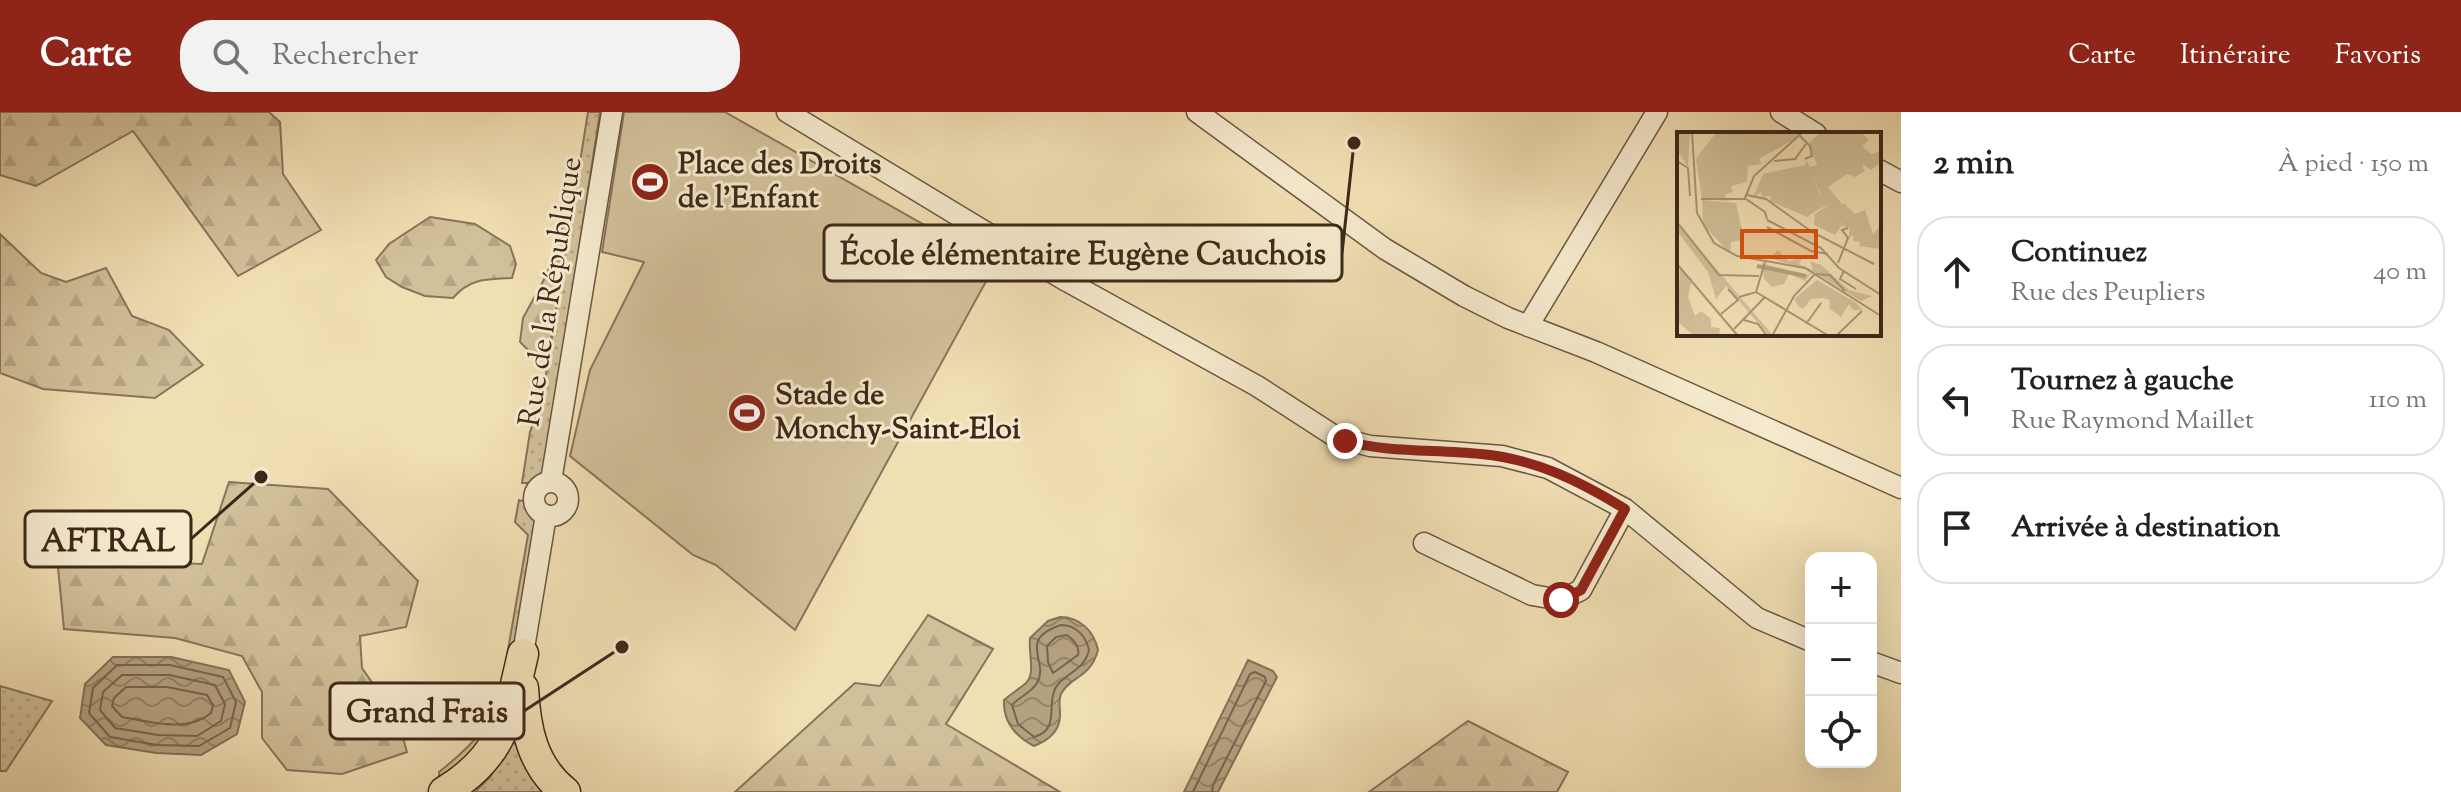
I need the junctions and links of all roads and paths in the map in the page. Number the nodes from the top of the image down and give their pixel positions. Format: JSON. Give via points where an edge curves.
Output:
{"nodes":[{"id":1,"x":612,"y":112,"type":"edge"},
{"id":2,"x":787,"y":112,"type":"edge"},
{"id":3,"x":1197,"y":112,"type":"edge"},
{"id":4,"x":1657,"y":112,"type":"edge"},
{"id":5,"x":1781,"y":112,"type":"edge"},
{"id":6,"x":1813,"y":132,"type":"edge"},
{"id":7,"x":1881,"y":171,"type":"edge"},
{"id":8,"x":1901,"y":182,"type":"edge"},
{"id":9,"x":1528,"y":326,"type":"junction"},
{"id":10,"x":1901,"y":488,"type":"edge"},
{"id":11,"x":1625,"y":509,"type":"junction"},
{"id":12,"x":1424,"y":543,"type":"dead end"},
{"id":13,"x":1805,"y":638,"type":"edge"},
{"id":14,"x":523,"y":654,"type":"junction"},
{"id":15,"x":1877,"y":664,"type":"edge"},
{"id":16,"x":1901,"y":673,"type":"edge"},
{"id":17,"x":444,"y":792,"type":"edge"},
{"id":18,"x":565,"y":792,"type":"edge"}],
"edges":[{"from":1,"to":14,"type":"street","name":"Rue de la République","via":[[551,481],[561,485],[569,499],[561,513],[546,515]]},
{"from":2,"to":11,"type":"street","via":[[1336,437],[1370,446],[1527,461]]},
{"from":3,"to":9,"type":"street","via":[[1398,258]]},
{"from":4,"to":9,"type":"street"},
{"from":5,"to":6,"type":"street"},
{"from":7,"to":8,"type":"street"},
{"from":9,"to":10,"type":"street"},
{"from":11,"to":12,"type":"street","via":[[1581,590],[1561,600],[1532,595]]},
{"from":11,"to":13,"type":"street","via":[[1757,618]]},
{"from":14,"to":17,"type":"highway","via":[[497,743],[474,771]]},
{"from":14,"to":18,"type":"highway","via":[[532,746]]},
{"from":15,"to":16,"type":"street"}]}
